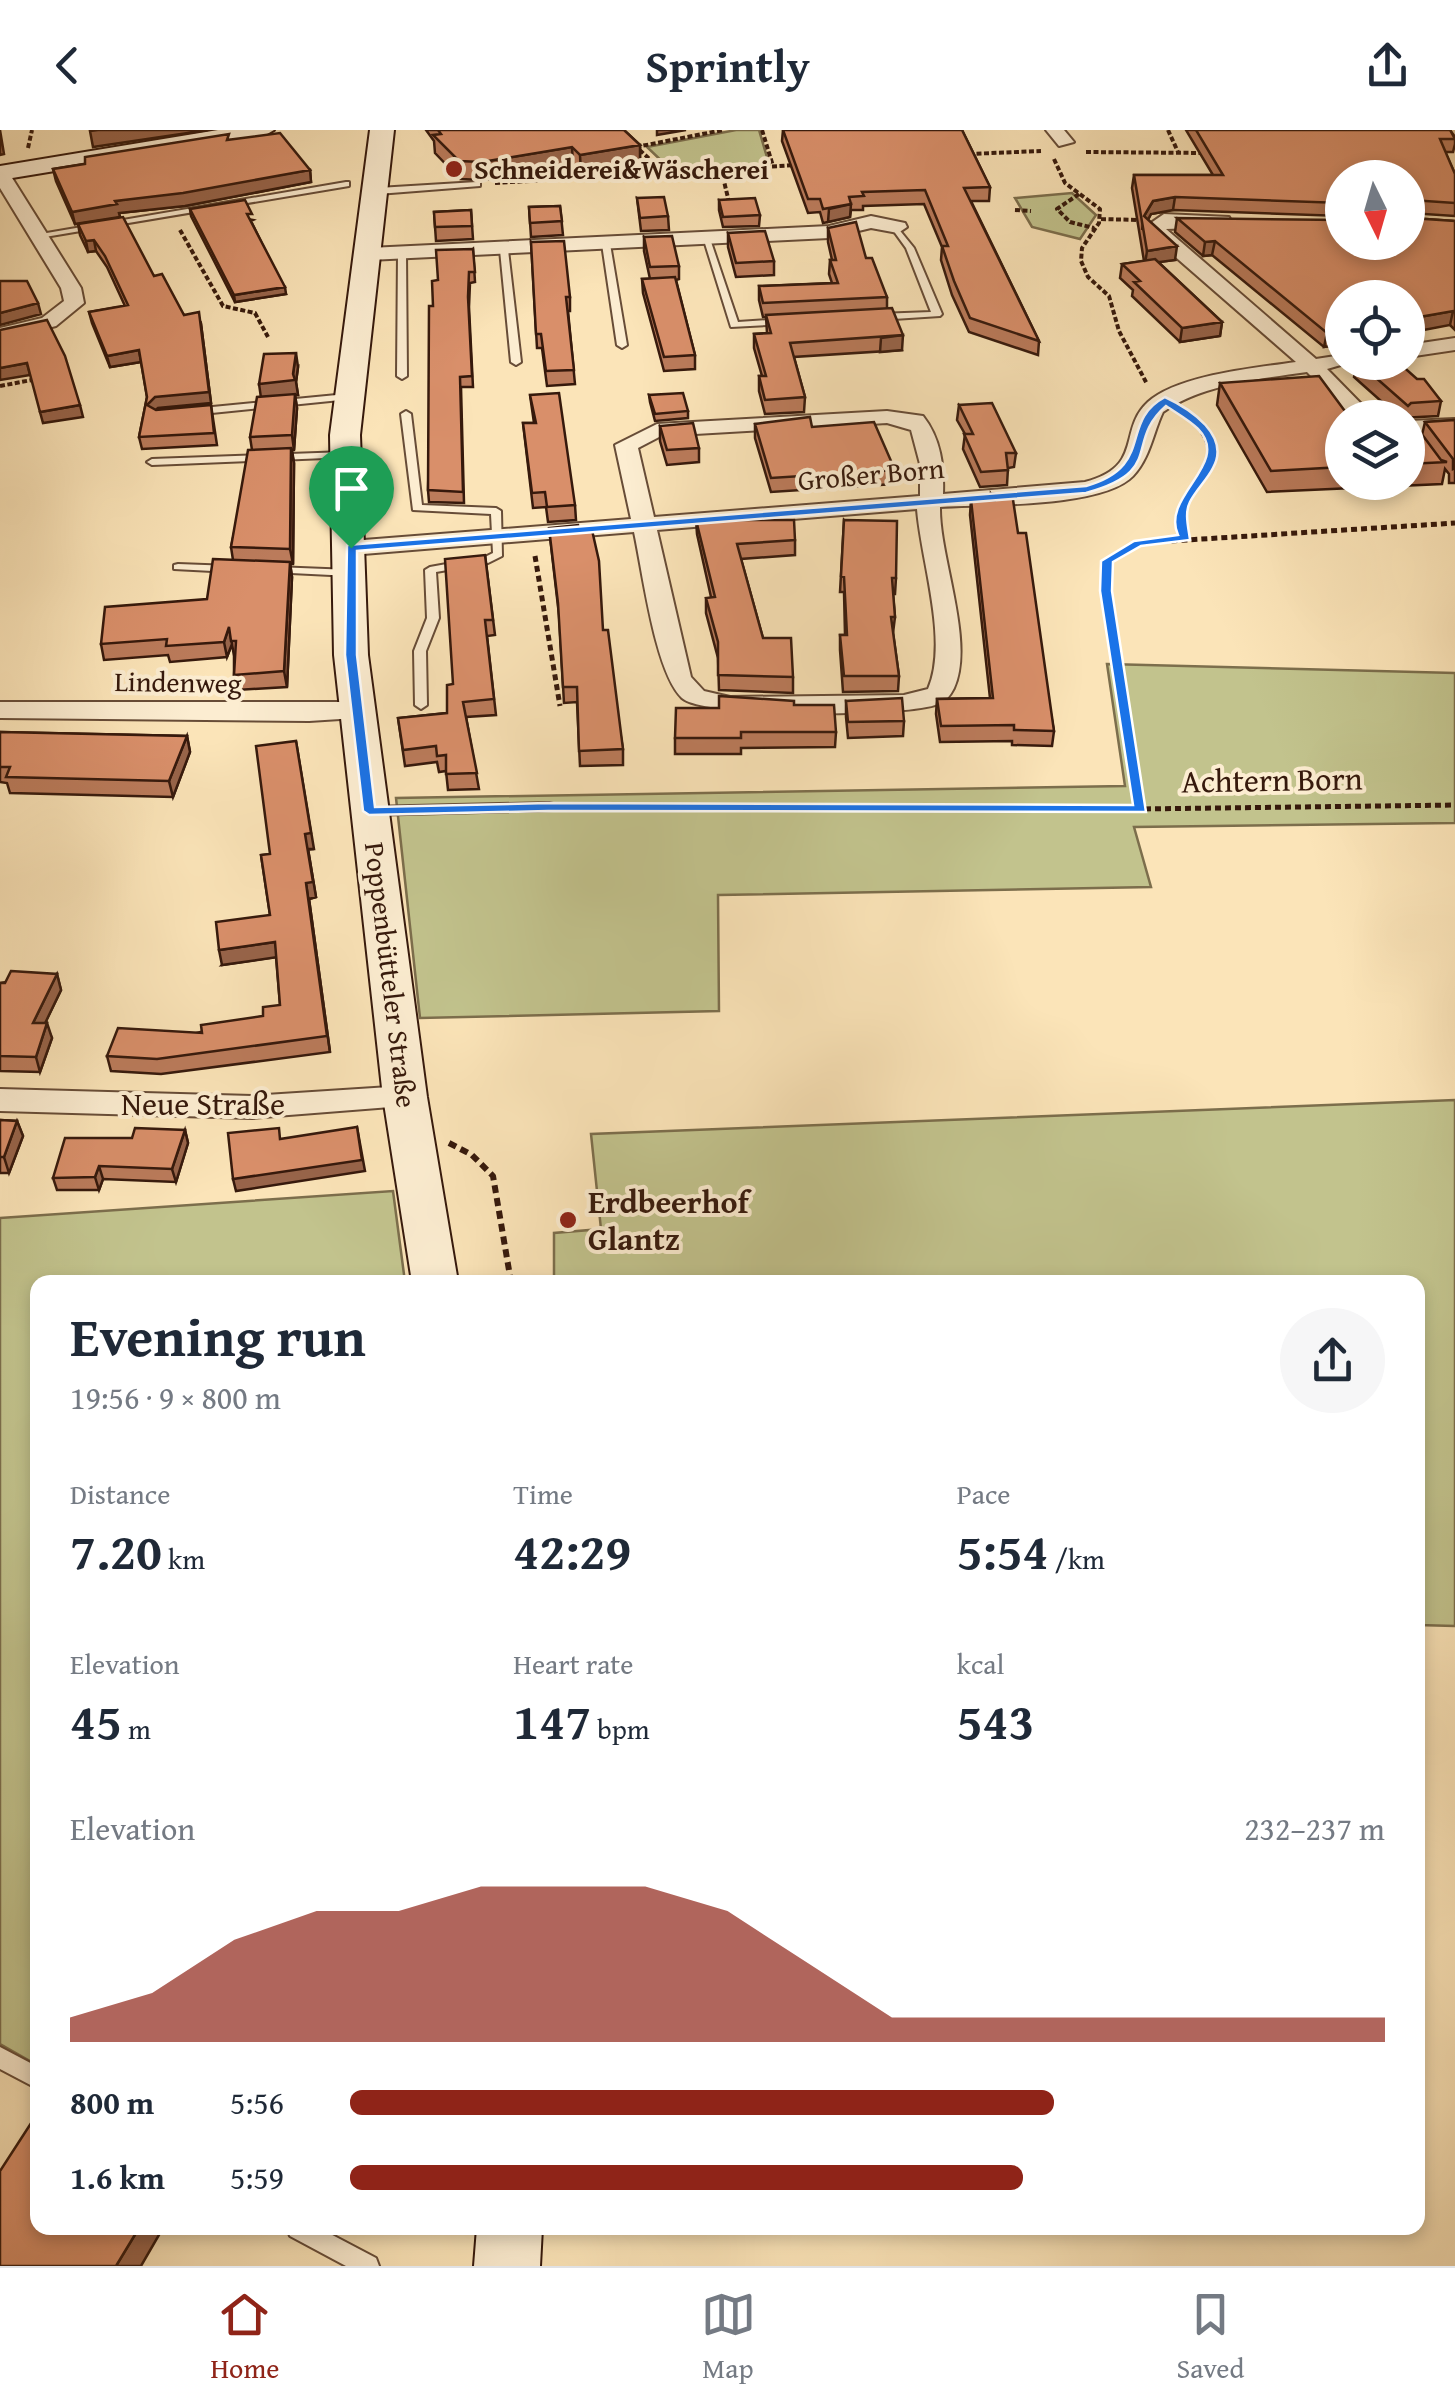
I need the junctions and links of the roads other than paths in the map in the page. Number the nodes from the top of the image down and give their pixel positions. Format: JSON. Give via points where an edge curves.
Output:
{"nodes":[{"id":1,"x":262,"y":130,"type":"edge"},
{"id":2,"x":382,"y":130,"type":"edge"},
{"id":3,"x":0,"y":172,"type":"edge"},
{"id":4,"x":346,"y":184,"type":"dead end"},
{"id":5,"x":477,"y":184,"type":"edge"},
{"id":6,"x":378,"y":191,"type":"junction"},
{"id":7,"x":1243,"y":222,"type":"edge"},
{"id":8,"x":897,"y":230,"type":"joint"},
{"id":9,"x":40,"y":235,"type":"junction"},
{"id":10,"x":706,"y":239,"type":"junction"},
{"id":11,"x":606,"y":244,"type":"junction"},
{"id":12,"x":504,"y":250,"type":"junction"},
{"id":13,"x":369,"y":254,"type":"junction"},
{"id":14,"x":402,"y":254,"type":"junction"},
{"id":15,"x":863,"y":318,"type":"edge"},
{"id":16,"x":790,"y":322,"type":"edge"},
{"id":17,"x":0,"y":334,"type":"edge"},
{"id":18,"x":1455,"y":344,"type":"edge"},
{"id":19,"x":622,"y":345,"type":"dead end"},
{"id":20,"x":1425,"y":348,"type":"edge"},
{"id":21,"x":516,"y":362,"type":"dead end"},
{"id":22,"x":1325,"y":364,"type":"edge"},
{"id":23,"x":1312,"y":366,"type":"junction"},
{"id":24,"x":402,"y":376,"type":"dead end"},
{"id":25,"x":347,"y":397,"type":"junction"},
{"id":26,"x":1347,"y":400,"type":"edge"},
{"id":27,"x":177,"y":413,"type":"edge"},
{"id":28,"x":406,"y":414,"type":"dead end"},
{"id":29,"x":1455,"y":425,"type":"edge"},
{"id":30,"x":1425,"y":432,"type":"edge"},
{"id":31,"x":346,"y":455,"type":"junction"},
{"id":32,"x":152,"y":462,"type":"dead end"},
{"id":33,"x":933,"y":499,"type":"junction"},
{"id":34,"x":641,"y":524,"type":"junction"},
{"id":35,"x":498,"y":541,"type":"junction"},
{"id":36,"x":351,"y":560,"type":"junction"},
{"id":37,"x":178,"y":567,"type":"dead end"},
{"id":38,"x":421,"y":704,"type":"dead end"},
{"id":39,"x":0,"y":710,"type":"edge"},
{"id":40,"x":356,"y":710,"type":"junction"},
{"id":41,"x":548,"y":807,"type":"road end"},
{"id":42,"x":369,"y":811,"type":"junction"},
{"id":43,"x":0,"y":1100,"type":"edge"},
{"id":44,"x":409,"y":1114,"type":"junction"},
{"id":45,"x":434,"y":1275,"type":"edge"},
{"id":46,"x":0,"y":2057,"type":"edge"},
{"id":47,"x":30,"y":2074,"type":"edge"},
{"id":48,"x":311,"y":2235,"type":"edge"},
{"id":49,"x":509,"y":2235,"type":"edge"},
{"id":50,"x":368,"y":2266,"type":"edge"},
{"id":51,"x":507,"y":2266,"type":"edge"}],
"edges":[{"from":1,"to":3,"type":"main road"},
{"from":2,"to":6,"type":"main road","name":"Poppenbütteler Straße"},
{"from":3,"to":9,"type":"street"},
{"from":4,"to":9,"type":"lane"},
{"from":5,"to":6,"type":"lane"},
{"from":6,"to":13,"type":"main road","name":"Poppenbütteler Straße"},
{"from":7,"to":23,"type":"street","via":[[1150,222]]},
{"from":8,"to":10,"type":"street"},
{"from":8,"to":15,"type":"lane","via":[[937,314]]},
{"from":9,"to":17,"type":"street","via":[[72,288],[74,304],[48,322]]},
{"from":10,"to":11,"type":"street"},
{"from":10,"to":16,"type":"lane","via":[[734,325]]},
{"from":11,"to":12,"type":"street"},
{"from":11,"to":19,"type":"lane"},
{"from":12,"to":14,"type":"street"},
{"from":12,"to":21,"type":"lane"},
{"from":13,"to":14,"type":"street"},
{"from":13,"to":25,"type":"main road","name":"Poppenbütteler Straße"},
{"from":14,"to":24,"type":"lane"},
{"from":18,"to":20,"type":"street"},
{"from":22,"to":23,"type":"street"},
{"from":23,"to":26,"type":"street"},
{"from":23,"to":33,"type":"street","name":"Großer Born","via":[[1194,388],[1165,400],[1151,413],[1130,470],[1111,482],[1074,491]]},
{"from":25,"to":27,"type":"lane"},
{"from":25,"to":31,"type":"main road","name":"Poppenbütteler Straße"},
{"from":28,"to":35,"type":"lane","via":[[417,508],[496,512]]},
{"from":29,"to":30,"type":"street"},
{"from":31,"to":32,"type":"lane"},
{"from":31,"to":36,"type":"main road","name":"Poppenbütteler Straße"},
{"from":33,"to":34,"type":"street","name":"Großer Born"},
{"from":33,"to":34,"type":"street","via":[[925,435],[909,419],[657,430],[624,450]]},
{"from":33,"to":34,"type":"street","via":[[928,511],[947,669],[940,692],[914,702],[730,705],[695,697],[679,679]]},
{"from":34,"to":35,"type":"street","name":"Großer Born"},
{"from":35,"to":36,"type":"street","name":"Großer Born"},
{"from":35,"to":38,"type":"lane","via":[[498,554],[488,560],[430,570],[433,618],[420,651]]},
{"from":36,"to":37,"type":"lane"},
{"from":36,"to":40,"type":"main road","name":"Poppenbütteler Straße"},
{"from":39,"to":40,"type":"street","name":"Lindenweg"},
{"from":40,"to":42,"type":"main road","name":"Poppenbütteler Straße"},
{"from":41,"to":42,"type":"lane"},
{"from":42,"to":44,"type":"main road","name":"Poppenbütteler Straße"},
{"from":43,"to":44,"type":"street","name":"Neue Straße"},
{"from":44,"to":45,"type":"main road","name":"Poppenbütteler Straße"},
{"from":46,"to":47,"type":"lane"},
{"from":48,"to":50,"type":"lane"},
{"from":49,"to":51,"type":"main road"}]}
